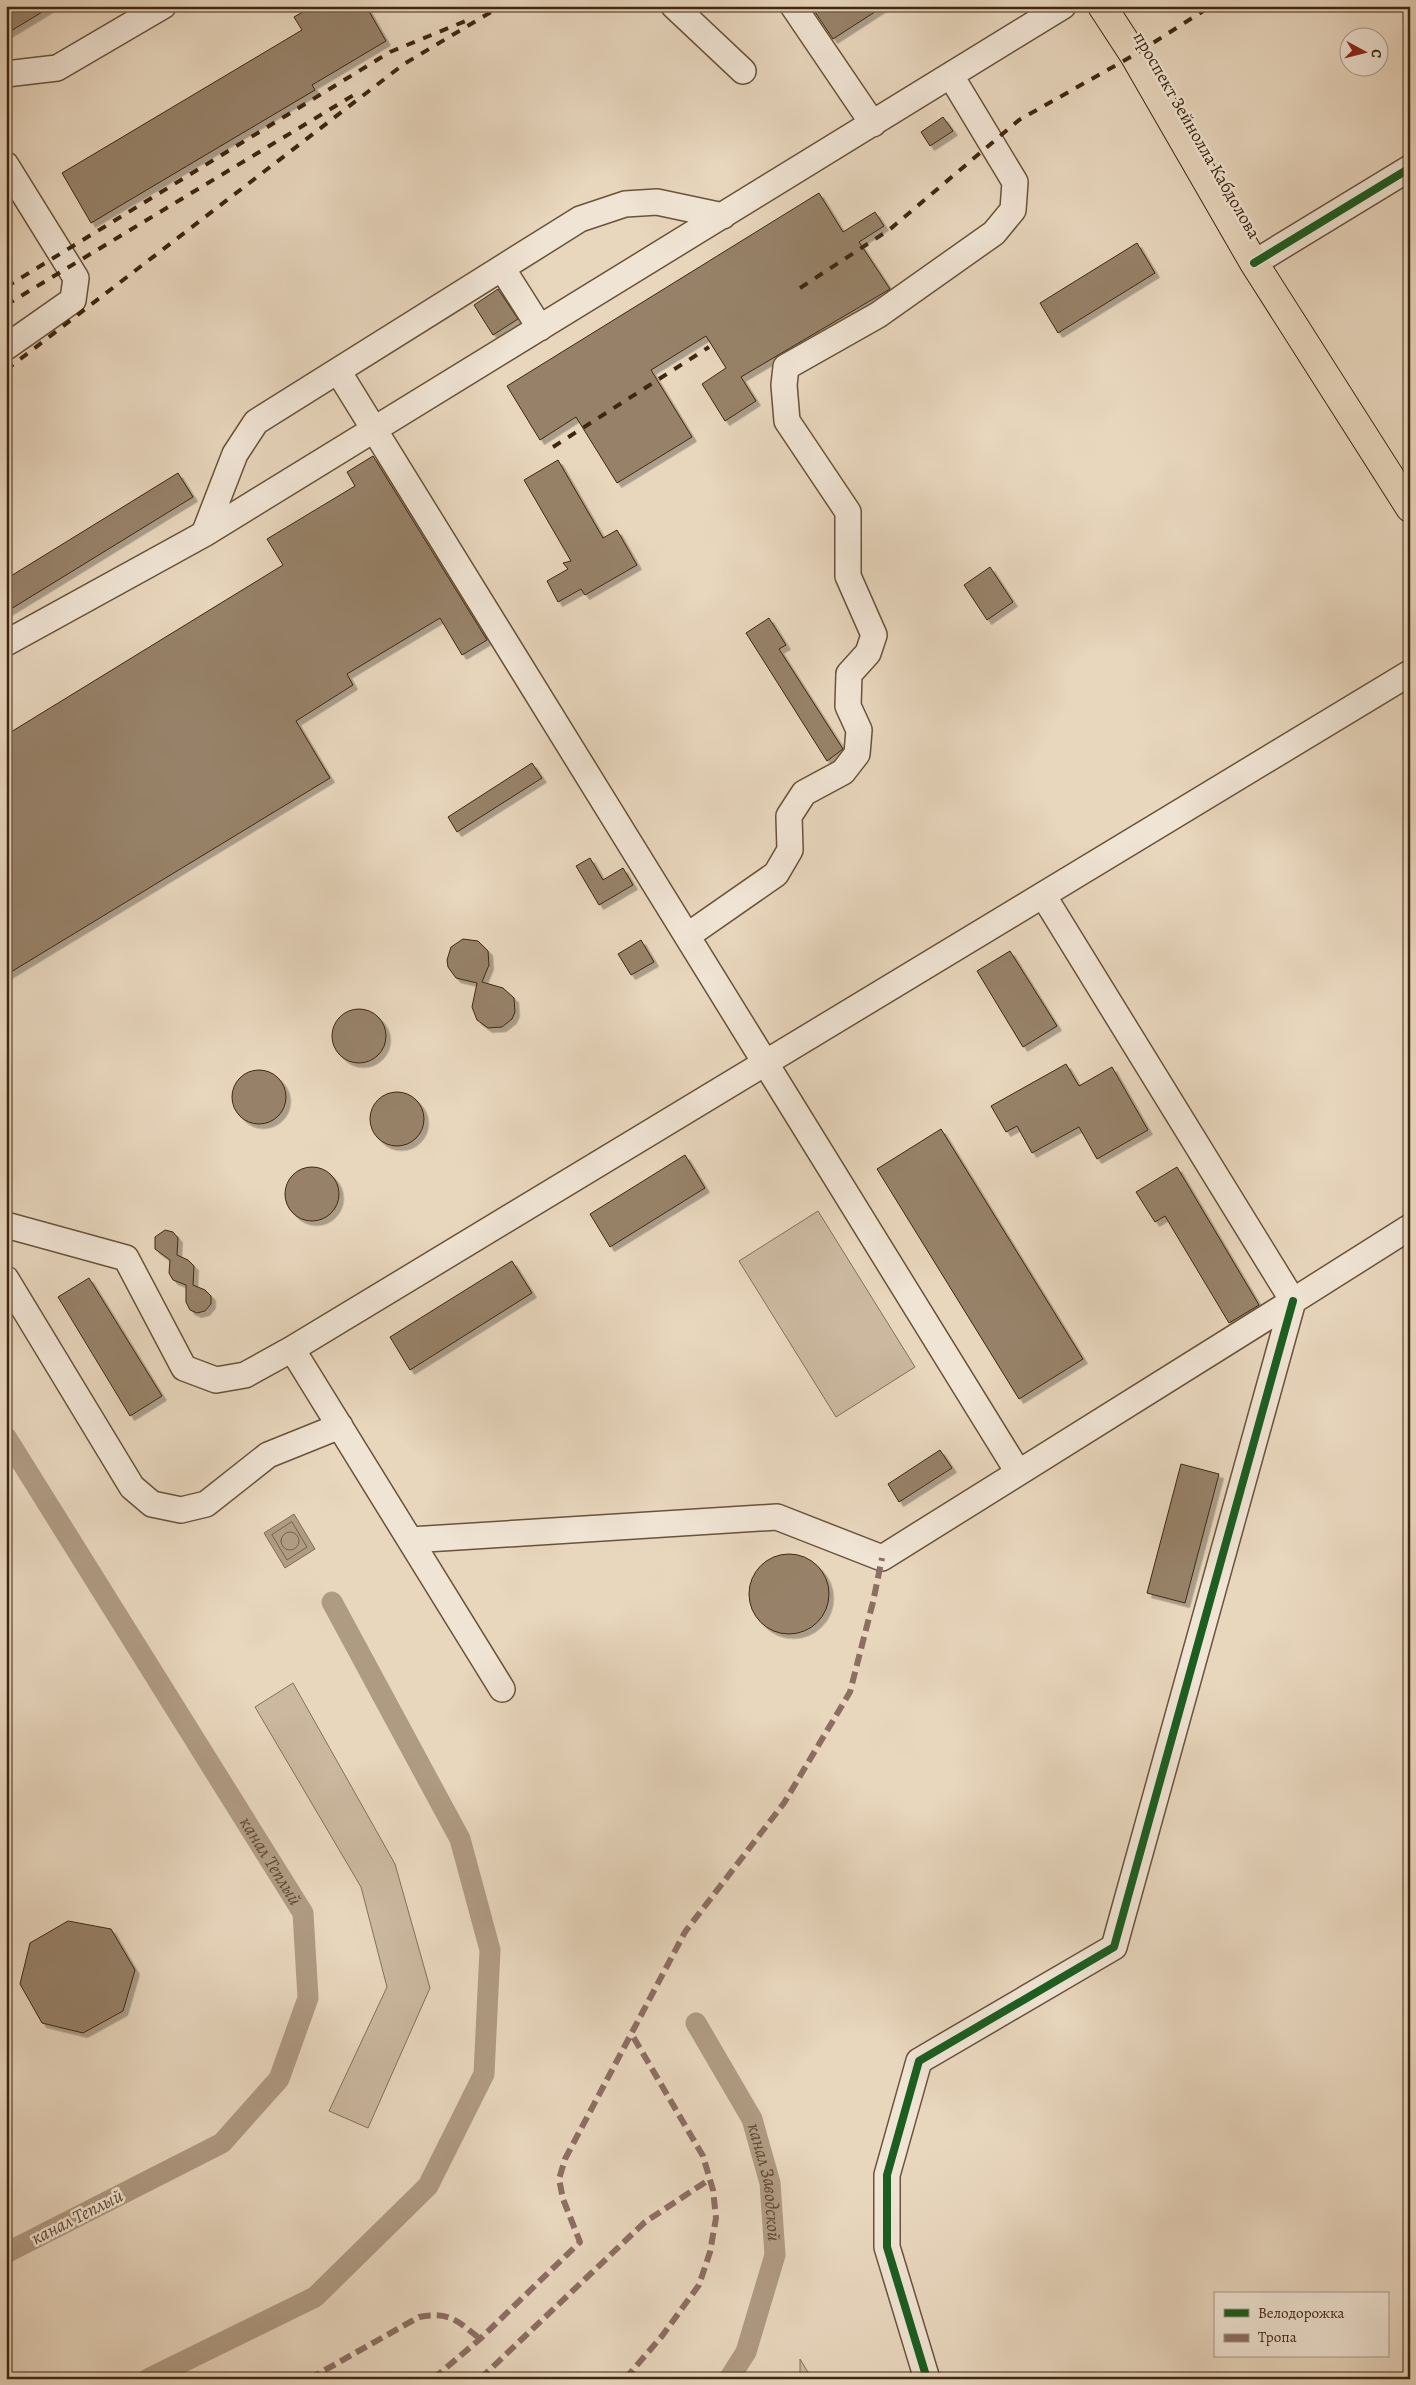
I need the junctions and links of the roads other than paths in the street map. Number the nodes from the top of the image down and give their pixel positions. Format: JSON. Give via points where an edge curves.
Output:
{"nodes":[{"id":1,"x":163,"y":6,"type":"edge"},
{"id":2,"x":674,"y":6,"type":"edge"},
{"id":3,"x":793,"y":6,"type":"edge"},
{"id":4,"x":1063,"y":6,"type":"edge"},
{"id":5,"x":1102,"y":6,"type":"edge"},
{"id":6,"x":743,"y":70,"type":"dead end"},
{"id":7,"x":6,"y":74,"type":"edge"},
{"id":8,"x":951,"y":76,"type":"junction"},
{"id":9,"x":873,"y":124,"type":"junction"},
{"id":10,"x":6,"y":165,"type":"edge"},
{"id":11,"x":1410,"y":168,"type":"edge"},
{"id":12,"x":723,"y":216,"type":"junction"},
{"id":13,"x":1254,"y":263,"type":"junction"},
{"id":14,"x":502,"y":268,"type":"junction"},
{"id":15,"x":540,"y":328,"type":"junction"},
{"id":16,"x":6,"y":347,"type":"edge"},
{"id":17,"x":338,"y":370,"type":"junction"},
{"id":18,"x":375,"y":430,"type":"junction"},
{"id":19,"x":1410,"y":508,"type":"edge"},
{"id":20,"x":204,"y":534,"type":"junction"},
{"id":21,"x":6,"y":643,"type":"edge"},
{"id":22,"x":1410,"y":673,"type":"edge"},
{"id":23,"x":1043,"y":895,"type":"junction"},
{"id":24,"x":687,"y":936,"type":"junction"},
{"id":25,"x":765,"y":1062,"type":"junction"},
{"id":26,"x":6,"y":1225,"type":"edge"},
{"id":27,"x":1410,"y":1227,"type":"edge"},
{"id":28,"x":6,"y":1280,"type":"edge"},
{"id":29,"x":1293,"y":1300,"type":"junction"},
{"id":30,"x":292,"y":1349,"type":"junction"},
{"id":31,"x":340,"y":1426,"type":"junction"},
{"id":32,"x":1018,"y":1472,"type":"junction"},
{"id":33,"x":410,"y":1540,"type":"junction"},
{"id":34,"x":502,"y":1689,"type":"dead end"},
{"id":35,"x":927,"y":2379,"type":"edge"}],
"edges":[{"from":1,"to":7,"type":"street","via":[[57,68]]},
{"from":2,"to":6,"type":"street"},
{"from":3,"to":9,"type":"street"},
{"from":4,"to":8,"type":"street"},
{"from":5,"to":13,"type":"main road","name":"проспект Зейнолла Кабдолова","via":[[1134,54]]},
{"from":8,"to":9,"type":"street"},
{"from":8,"to":24,"type":"street","via":[[1014,182],[1013,210],[994,233],[878,315],[786,367],[787,421],[848,512],[848,576],[874,635],[868,653],[849,674],[848,706],[859,730],[857,754],[843,772],[804,793],[789,816],[790,850],[776,874]]},
{"from":9,"to":12,"type":"street"},
{"from":10,"to":16,"type":"street","via":[[76,278],[73,300]]},
{"from":11,"to":13,"type":"street"},
{"from":12,"to":14,"type":"street","via":[[657,202],[625,204],[580,219]]},
{"from":12,"to":15,"type":"street"},
{"from":13,"to":19,"type":"main road","name":"проспект Зейнолла Кабдолова"},
{"from":14,"to":15,"type":"street"},
{"from":14,"to":17,"type":"street"},
{"from":15,"to":18,"type":"street"},
{"from":17,"to":18,"type":"street"},
{"from":17,"to":20,"type":"street","via":[[256,422],[235,454]]},
{"from":18,"to":20,"type":"street"},
{"from":18,"to":24,"type":"street"},
{"from":20,"to":21,"type":"street"},
{"from":22,"to":23,"type":"street"},
{"from":23,"to":25,"type":"street"},
{"from":23,"to":29,"type":"street"},
{"from":24,"to":25,"type":"street"},
{"from":25,"to":30,"type":"street"},
{"from":25,"to":32,"type":"street"},
{"from":26,"to":30,"type":"street","via":[[126,1258],[184,1368],[216,1380],[244,1375]]},
{"from":27,"to":29,"type":"street"},
{"from":28,"to":31,"type":"street","via":[[132,1487],[152,1504],[181,1510],[206,1504],[268,1455]]},
{"from":29,"to":32,"type":"street"},
{"from":29,"to":35,"type":"street","via":[[1114,1947],[919,2061],[887,2176],[887,2247]]},
{"from":30,"to":31,"type":"street"},
{"from":31,"to":33,"type":"street"},
{"from":32,"to":33,"type":"street","via":[[882,1558],[777,1517]]},
{"from":33,"to":34,"type":"street"}]}
